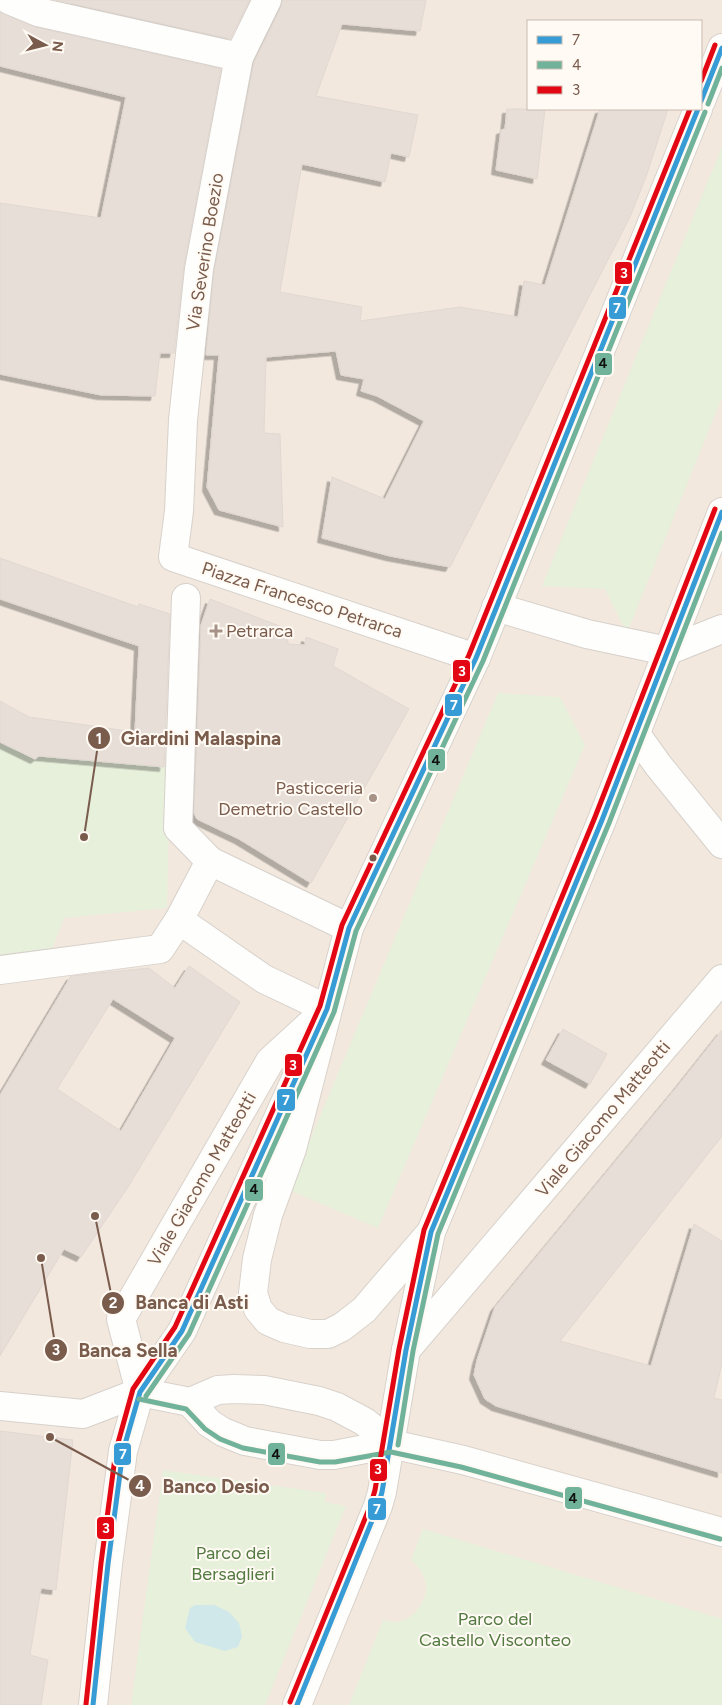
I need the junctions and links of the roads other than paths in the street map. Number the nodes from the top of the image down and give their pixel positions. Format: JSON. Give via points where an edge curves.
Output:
{"nodes":[{"id":1,"x":9,"y":0,"type":"edge"},
{"id":2,"x":267,"y":0,"type":"edge"},
{"id":3,"x":722,"y":48,"type":"edge"},
{"id":4,"x":239,"y":57,"type":"junction"},
{"id":5,"x":702,"y":98,"type":"edge"},
{"id":6,"x":698,"y":110,"type":"edge"},
{"id":7,"x":179,"y":511,"type":"joint"},
{"id":8,"x":722,"y":512,"type":"edge"},
{"id":9,"x":186,"y":598,"type":"dead end"},
{"id":10,"x":496,"y":607,"type":"junction"},
{"id":11,"x":722,"y":629,"type":"edge"},
{"id":12,"x":667,"y":651,"type":"junction"},
{"id":13,"x":476,"y":658,"type":"junction"},
{"id":14,"x":636,"y":734,"type":"junction"},
{"id":15,"x":722,"y":844,"type":"edge"},
{"id":16,"x":210,"y":861,"type":"junction"},
{"id":17,"x":179,"y":920,"type":"junction"},
{"id":18,"x":349,"y":928,"type":"junction"},
{"id":19,"x":0,"y":970,"type":"edge"},
{"id":20,"x":722,"y":979,"type":"edge"},
{"id":21,"x":327,"y":1009,"type":"junction"},
{"id":22,"x":431,"y":1232,"type":"junction"},
{"id":23,"x":406,"y":1350,"type":"junction"},
{"id":24,"x":140,"y":1392,"type":"junction"},
{"id":25,"x":190,"y":1402,"type":"junction"},
{"id":26,"x":0,"y":1406,"type":"edge"},
{"id":27,"x":391,"y":1444,"type":"junction"},
{"id":28,"x":722,"y":1532,"type":"edge"},
{"id":29,"x":93,"y":1705,"type":"edge"},
{"id":30,"x":297,"y":1705,"type":"edge"}],
"edges":[{"from":1,"to":4,"type":"street","via":[[38,12]]},
{"from":2,"to":4,"type":"street","name":"Via Severino Boezio"},
{"from":3,"to":5,"type":"street"},
{"from":4,"to":7,"type":"street","name":"Via Severino Boezio","via":[[199,269],[183,420]]},
{"from":6,"to":10,"type":"street","name":"Viale Giacomo Matteotti"},
{"from":7,"to":13,"type":"street","name":"Piazza Francesco Petrarca","via":[[173,557]]},
{"from":8,"to":12,"type":"street","name":"Viale Giacomo Matteotti"},
{"from":9,"to":16,"type":"street","via":[[178,828]]},
{"from":10,"to":12,"type":"street","via":[[587,634]]},
{"from":10,"to":13,"type":"street","name":"Viale Giacomo Matteotti"},
{"from":11,"to":12,"type":"street"},
{"from":12,"to":14,"type":"street","name":"Viale Giacomo Matteotti"},
{"from":13,"to":18,"type":"street","name":"Viale Giacomo Matteotti"},
{"from":14,"to":15,"type":"street"},
{"from":14,"to":22,"type":"street","name":"Viale Giacomo Matteotti"},
{"from":16,"to":17,"type":"street"},
{"from":16,"to":18,"type":"street"},
{"from":17,"to":19,"type":"street","via":[[160,949]]},
{"from":17,"to":21,"type":"street","via":[[264,978]]},
{"from":18,"to":21,"type":"street","name":"Viale Giacomo Matteotti"},
{"from":20,"to":23,"type":"street","name":"Viale Giacomo Matteotti"},
{"from":21,"to":22,"type":"street","name":"Viale Giacomo Matteotti","via":[[292,1150],[268,1215],[257,1259],[253,1293],[258,1309],[268,1321],[284,1328],[328,1334],[364,1310]]},
{"from":21,"to":24,"type":"street","name":"Viale Giacomo Matteotti","via":[[182,1331]]},
{"from":21,"to":24,"type":"street","name":"Viale Giacomo Matteotti","via":[[270,1061],[121,1320]]},
{"from":22,"to":23,"type":"street","name":"Viale Giacomo Matteotti"},
{"from":23,"to":27,"type":"street","name":"Viale Giacomo Matteotti"},
{"from":24,"to":25,"type":"street"},
{"from":24,"to":26,"type":"street","via":[[83,1414]]},
{"from":24,"to":29,"type":"street","via":[[123,1451]]},
{"from":25,"to":27,"type":"street","via":[[208,1423],[245,1441],[320,1455]]},
{"from":25,"to":27,"type":"street","via":[[218,1390],[234,1388],[264,1390],[319,1401],[365,1422]]},
{"from":27,"to":28,"type":"street","via":[[463,1460]]},
{"from":27,"to":30,"type":"street","name":"Viale Giacomo Matteotti","via":[[378,1506]]}]}
